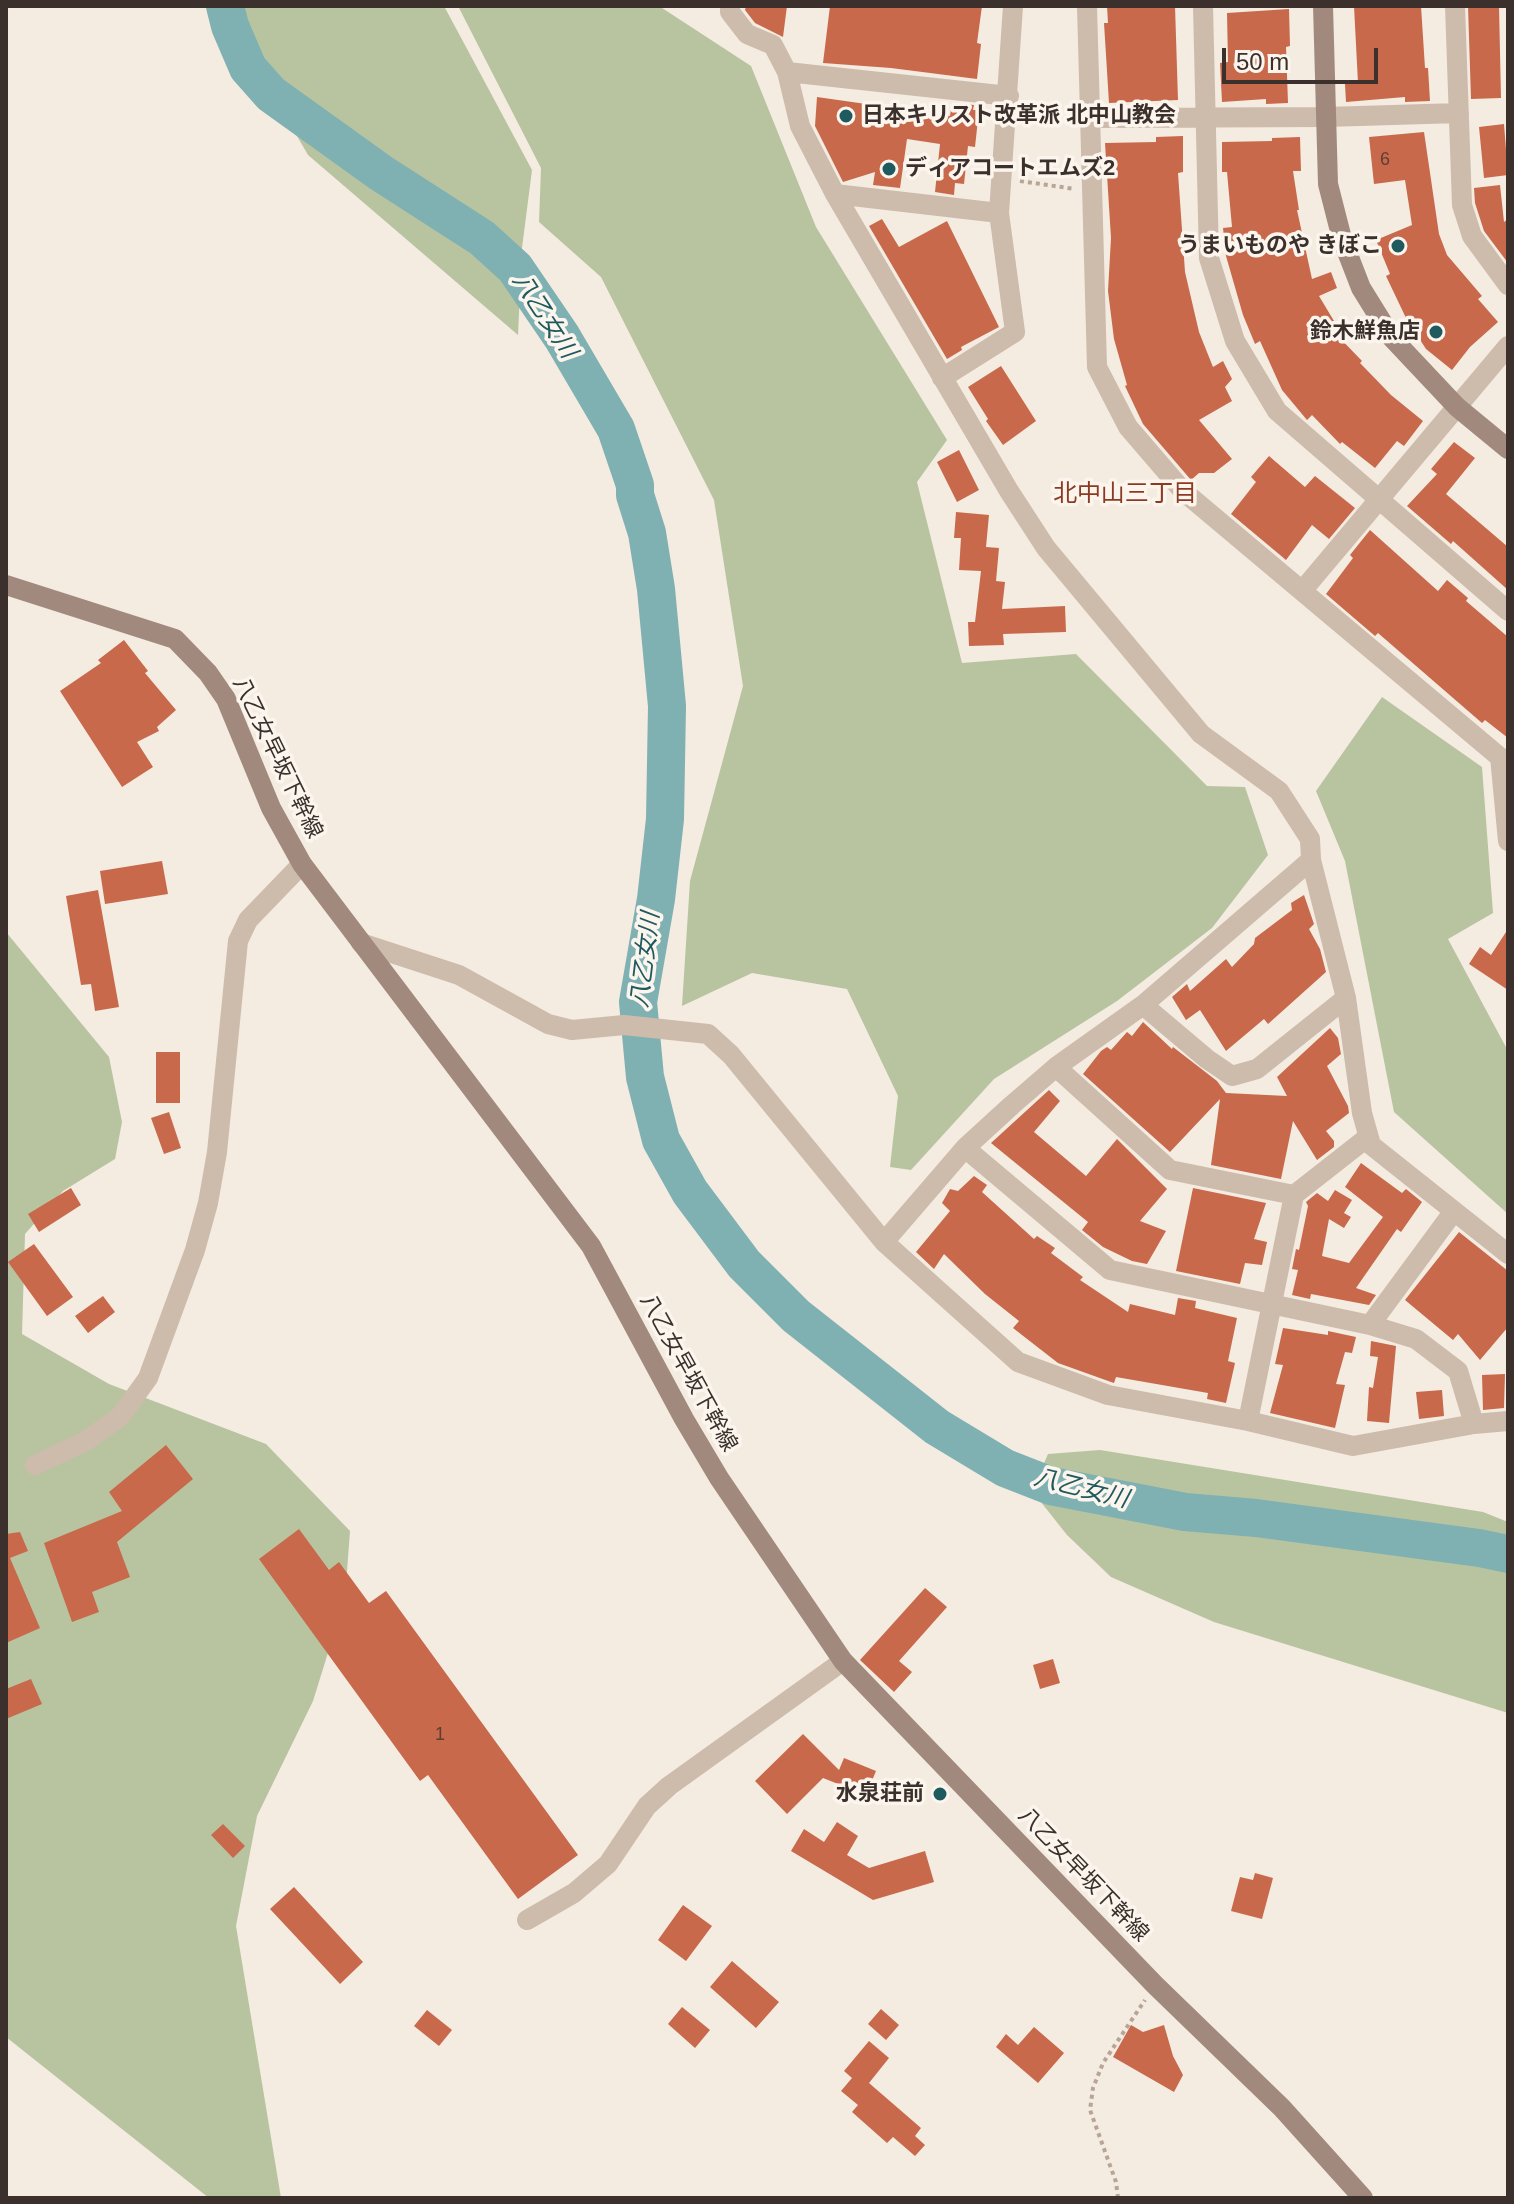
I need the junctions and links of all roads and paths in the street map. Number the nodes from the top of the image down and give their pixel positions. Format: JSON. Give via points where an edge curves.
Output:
{"nodes":[{"id":1,"x":730,"y":6,"type":"edge"},
{"id":2,"x":1013,"y":6,"type":"edge"},
{"id":3,"x":1087,"y":6,"type":"edge"},
{"id":4,"x":1203,"y":6,"type":"edge"},
{"id":5,"x":1323,"y":6,"type":"edge"},
{"id":6,"x":1455,"y":6,"type":"edge"},
{"id":7,"x":787,"y":72,"type":"junction"},
{"id":8,"x":1009,"y":96,"type":"junction"},
{"id":9,"x":1459,"y":113,"type":"junction"},
{"id":10,"x":1326,"y":117,"type":"junction"},
{"id":11,"x":1089,"y":118,"type":"junction"},
{"id":12,"x":1205,"y":119,"type":"junction"},
{"id":13,"x":1002,"y":179,"type":"junction"},
{"id":14,"x":1091,"y":191,"type":"junction"},
{"id":15,"x":835,"y":194,"type":"junction"},
{"id":16,"x":999,"y":213,"type":"junction"},
{"id":17,"x":1508,"y":285,"type":"edge"},
{"id":18,"x":1508,"y":346,"type":"edge"},
{"id":19,"x":942,"y":378,"type":"junction"},
{"id":20,"x":1457,"y":407,"type":"junction"},
{"id":21,"x":1508,"y":449,"type":"edge"},
{"id":22,"x":1378,"y":501,"type":"junction"},
{"id":23,"x":6,"y":585,"type":"edge"},
{"id":24,"x":1302,"y":591,"type":"junction"},
{"id":25,"x":1508,"y":611,"type":"edge"},
{"id":26,"x":1504,"y":760,"type":"edge"},
{"id":27,"x":1508,"y":841,"type":"edge"},
{"id":28,"x":1311,"y":860,"type":"junction"},
{"id":29,"x":302,"y":864,"type":"junction"},
{"id":30,"x":361,"y":943,"type":"junction"},
{"id":31,"x":1346,"y":998,"type":"junction"},
{"id":32,"x":1143,"y":1005,"type":"junction"},
{"id":33,"x":1056,"y":1067,"type":"junction"},
{"id":34,"x":1368,"y":1137,"type":"junction"},
{"id":35,"x":965,"y":1148,"type":"junction"},
{"id":36,"x":1294,"y":1195,"type":"junction"},
{"id":37,"x":1454,"y":1211,"type":"junction"},
{"id":38,"x":884,"y":1242,"type":"junction"},
{"id":39,"x":1508,"y":1254,"type":"edge"},
{"id":40,"x":1271,"y":1305,"type":"junction"},
{"id":41,"x":1370,"y":1325,"type":"junction"},
{"id":42,"x":1248,"y":1421,"type":"junction"},
{"id":43,"x":1508,"y":1421,"type":"edge"},
{"id":44,"x":1474,"y":1424,"type":"junction"},
{"id":45,"x":35,"y":1465,"type":"dead end"},
{"id":46,"x":843,"y":1661,"type":"junction"},
{"id":47,"x":527,"y":1920,"type":"dead end"},
{"id":48,"x":1155,"y":1985,"type":"junction"},
{"id":49,"x":1118,"y":2198,"type":"edge"},
{"id":50,"x":1363,"y":2198,"type":"edge"}],
"edges":[{"from":1,"to":7,"type":"street","via":[[747,34],[773,45]]},
{"from":2,"to":8,"type":"street"},
{"from":3,"to":11,"type":"street"},
{"from":4,"to":12,"type":"street"},
{"from":5,"to":10,"type":"street"},
{"from":6,"to":9,"type":"street"},
{"from":7,"to":8,"type":"street"},
{"from":7,"to":15,"type":"street","via":[[800,126]]},
{"from":8,"to":13,"type":"street"},
{"from":9,"to":10,"type":"street"},
{"from":9,"to":17,"type":"street","via":[[1462,205],[1472,236]]},
{"from":10,"to":12,"type":"street"},
{"from":10,"to":20,"type":"street","via":[[1328,184],[1361,288],[1392,338]]},
{"from":11,"to":12,"type":"street"},
{"from":11,"to":14,"type":"street"},
{"from":12,"to":22,"type":"street","via":[[1209,258],[1235,341],[1277,411]]},
{"from":13,"to":14,"type":"path"},
{"from":13,"to":16,"type":"street"},
{"from":14,"to":24,"type":"street","via":[[1097,367],[1109,391],[1128,427],[1183,491]]},
{"from":15,"to":16,"type":"street"},
{"from":15,"to":19,"type":"street"},
{"from":16,"to":19,"type":"street","via":[[1015,332]]},
{"from":18,"to":20,"type":"street"},
{"from":19,"to":28,"type":"street","via":[[1046,548],[1201,734],[1279,791],[1310,839]]},
{"from":20,"to":21,"type":"street"},
{"from":20,"to":22,"type":"street"},
{"from":22,"to":24,"type":"street"},
{"from":22,"to":25,"type":"street"},
{"from":23,"to":29,"type":"street","name":"八乙女早坂下幹線","via":[[175,639],[226,699],[271,808]]},
{"from":24,"to":26,"type":"street"},
{"from":26,"to":27,"type":"street"},
{"from":28,"to":31,"type":"street"},
{"from":28,"to":32,"type":"street"},
{"from":29,"to":30,"type":"street","name":"八乙女早坂下幹線"},
{"from":29,"to":45,"type":"street","via":[[248,920],[238,941],[208,1203],[148,1378],[120,1417],[84,1442]]},
{"from":30,"to":38,"type":"street","via":[[459,975],[548,1024],[572,1030],[624,1025],[708,1034]]},
{"from":30,"to":46,"type":"street","name":"八乙女早坂下幹線","via":[[591,1246],[719,1478]]},
{"from":31,"to":32,"type":"street","via":[[1257,1069],[1232,1076]]},
{"from":31,"to":34,"type":"street"},
{"from":32,"to":33,"type":"street"},
{"from":33,"to":35,"type":"street"},
{"from":33,"to":36,"type":"street","via":[[1170,1170]]},
{"from":34,"to":36,"type":"street"},
{"from":34,"to":37,"type":"street","via":[[1371,1145]]},
{"from":35,"to":38,"type":"street"},
{"from":35,"to":40,"type":"street","via":[[1110,1270]]},
{"from":36,"to":40,"type":"street"},
{"from":37,"to":39,"type":"street"},
{"from":37,"to":41,"type":"street"},
{"from":38,"to":42,"type":"street","via":[[1018,1362],[1108,1395]]},
{"from":40,"to":41,"type":"street"},
{"from":40,"to":42,"type":"street"},
{"from":41,"to":44,"type":"street","via":[[1416,1339],[1458,1371]]},
{"from":42,"to":44,"type":"street","via":[[1353,1446]]},
{"from":43,"to":44,"type":"street"},
{"from":46,"to":47,"type":"street","via":[[669,1786],[647,1806],[608,1864],[574,1893]]},
{"from":46,"to":48,"type":"street","name":"八乙女早坂下幹線"},
{"from":48,"to":49,"type":"path","via":[[1103,2063],[1093,2088],[1090,2110]]},
{"from":48,"to":50,"type":"street","name":"八乙女早坂下幹線","via":[[1282,2108]]}]}
